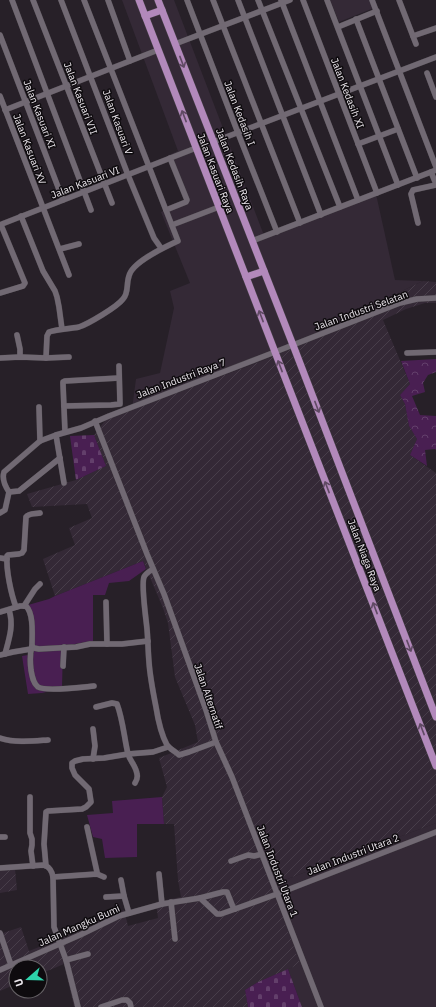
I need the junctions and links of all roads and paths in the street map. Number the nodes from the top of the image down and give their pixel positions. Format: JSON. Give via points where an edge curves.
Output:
{"nodes":[{"id":1,"x":12,"y":0,"type":"edge"},
{"id":2,"x":33,"y":0,"type":"edge"},
{"id":3,"x":62,"y":0,"type":"edge"},
{"id":4,"x":84,"y":0,"type":"edge"},
{"id":5,"x":108,"y":0,"type":"edge"},
{"id":6,"x":139,"y":0,"type":"edge"},
{"id":7,"x":158,"y":0,"type":"edge"},
{"id":8,"x":187,"y":0,"type":"edge"},
{"id":9,"x":213,"y":0,"type":"edge"},
{"id":10,"x":238,"y":0,"type":"edge"},
{"id":11,"x":258,"y":0,"type":"edge"},
{"id":12,"x":290,"y":0,"type":"edge"},
{"id":13,"x":303,"y":0,"type":"edge"},
{"id":14,"x":327,"y":0,"type":"edge"},
{"id":15,"x":372,"y":0,"type":"edge"},
{"id":16,"x":399,"y":0,"type":"edge"},
{"id":17,"x":281,"y":2,"type":"edge"},
{"id":18,"x":162,"y":10,"type":"junction"},
{"id":19,"x":263,"y":11,"type":"junction"},
{"id":20,"x":377,"y":11,"type":"junction"},
{"id":21,"x":145,"y":16,"type":"junction"},
{"id":22,"x":245,"y":18,"type":"junction"},
{"id":23,"x":356,"y":19,"type":"junction"},
{"id":24,"x":223,"y":26,"type":"junction"},
{"id":25,"x":338,"y":27,"type":"junction"},
{"id":26,"x":436,"y":28,"type":"edge"},
{"id":27,"x":0,"y":35,"type":"edge"},
{"id":28,"x":200,"y":35,"type":"junction"},
{"id":29,"x":413,"y":36,"type":"junction"},
{"id":30,"x":175,"y":44,"type":"junction"},
{"id":31,"x":416,"y":44,"type":"dead end"},
{"id":32,"x":158,"y":50,"type":"junction"},
{"id":33,"x":436,"y":57,"type":"edge"},
{"id":34,"x":130,"y":61,"type":"junction"},
{"id":35,"x":111,"y":68,"type":"junction"},
{"id":36,"x":399,"y":71,"type":"junction"},
{"id":37,"x":427,"y":73,"type":"dead end"},
{"id":38,"x":91,"y":76,"type":"junction"},
{"id":39,"x":379,"y":79,"type":"junction"},
{"id":40,"x":434,"y":84,"type":"edge"},
{"id":41,"x":66,"y":86,"type":"junction"},
{"id":42,"x":360,"y":86,"type":"junction"},
{"id":43,"x":47,"y":93,"type":"junction"},
{"id":44,"x":339,"y":94,"type":"junction"},
{"id":45,"x":0,"y":96,"type":"edge"},
{"id":46,"x":436,"y":97,"type":"edge"},
{"id":47,"x":320,"y":101,"type":"junction"},
{"id":48,"x":26,"y":102,"type":"junction"},
{"id":49,"x":301,"y":108,"type":"junction"},
{"id":50,"x":5,"y":110,"type":"junction"},
{"id":51,"x":283,"y":116,"type":"junction"},
{"id":52,"x":262,"y":123,"type":"junction"},
{"id":53,"x":398,"y":129,"type":"junction"},
{"id":54,"x":238,"y":133,"type":"junction"},
{"id":55,"x":379,"y":136,"type":"junction"},
{"id":56,"x":213,"y":142,"type":"junction"},
{"id":57,"x":358,"y":144,"type":"junction"},
{"id":58,"x":196,"y":148,"type":"junction"},
{"id":59,"x":170,"y":158,"type":"junction"},
{"id":60,"x":149,"y":166,"type":"junction"},
{"id":61,"x":436,"y":167,"type":"edge"},
{"id":62,"x":434,"y":171,"type":"edge"},
{"id":63,"x":128,"y":175,"type":"junction"},
{"id":64,"x":416,"y":178,"type":"junction"},
{"id":65,"x":104,"y":184,"type":"junction"},
{"id":66,"x":398,"y":185,"type":"junction"},
{"id":67,"x":436,"y":185,"type":"edge"},
{"id":68,"x":84,"y":192,"type":"junction"},
{"id":69,"x":377,"y":193,"type":"junction"},
{"id":70,"x":63,"y":200,"type":"junction"},
{"id":71,"x":358,"y":200,"type":"junction"},
{"id":72,"x":112,"y":203,"type":"dead end"},
{"id":73,"x":219,"y":207,"type":"junction"},
{"id":74,"x":43,"y":208,"type":"junction"},
{"id":75,"x":340,"y":208,"type":"junction"},
{"id":76,"x":91,"y":210,"type":"dead end"},
{"id":77,"x":166,"y":210,"type":"junction"},
{"id":78,"x":321,"y":215,"type":"junction"},
{"id":79,"x":22,"y":216,"type":"junction"},
{"id":80,"x":300,"y":223,"type":"junction"},
{"id":81,"x":418,"y":223,"type":"dead end"},
{"id":82,"x":172,"y":225,"type":"junction"},
{"id":83,"x":278,"y":232,"type":"junction"},
{"id":84,"x":252,"y":241,"type":"junction"},
{"id":85,"x":79,"y":244,"type":"dead end"},
{"id":86,"x":161,"y":248,"type":"junction"},
{"id":87,"x":60,"y":249,"type":"junction"},
{"id":88,"x":264,"y":271,"type":"junction"},
{"id":89,"x":69,"y":275,"type":"dead end"},
{"id":90,"x":246,"y":277,"type":"junction"},
{"id":91,"x":0,"y":293,"type":"edge"},
{"id":92,"x":436,"y":298,"type":"edge"},
{"id":93,"x":62,"y":329,"type":"junction"},
{"id":94,"x":17,"y":335,"type":"dead end"},
{"id":95,"x":293,"y":345,"type":"junction"},
{"id":96,"x":275,"y":352,"type":"junction"},
{"id":97,"x":436,"y":352,"type":"edge"},
{"id":98,"x":408,"y":353,"type":"dead end"},
{"id":99,"x":20,"y":357,"type":"junction"},
{"id":100,"x":69,"y":357,"type":"dead end"},
{"id":101,"x":0,"y":358,"type":"edge"},
{"id":102,"x":46,"y":358,"type":"junction"},
{"id":103,"x":119,"y":366,"type":"dead end"},
{"id":104,"x":119,"y":378,"type":"junction"},
{"id":105,"x":64,"y":406,"type":"junction"},
{"id":106,"x":39,"y":407,"type":"dead end"},
{"id":107,"x":95,"y":422,"type":"junction"},
{"id":108,"x":66,"y":432,"type":"junction"},
{"id":109,"x":56,"y":435,"type":"junction"},
{"id":110,"x":40,"y":441,"type":"junction"},
{"id":111,"x":60,"y":458,"type":"junction"},
{"id":112,"x":64,"y":483,"type":"dead end"},
{"id":113,"x":5,"y":489,"type":"edge"},
{"id":114,"x":0,"y":513,"type":"edge"},
{"id":115,"x":40,"y":513,"type":"dead end"},
{"id":116,"x":0,"y":558,"type":"edge"},
{"id":117,"x":7,"y":559,"type":"junction"},
{"id":118,"x":153,"y":569,"type":"junction"},
{"id":119,"x":40,"y":584,"type":"dead end"},
{"id":120,"x":106,"y":602,"type":"dead end"},
{"id":121,"x":24,"y":606,"type":"junction"},
{"id":122,"x":16,"y":607,"type":"junction"},
{"id":123,"x":9,"y":610,"type":"junction"},
{"id":124,"x":0,"y":612,"type":"edge"},
{"id":125,"x":148,"y":640,"type":"junction"},
{"id":126,"x":107,"y":644,"type":"junction"},
{"id":127,"x":32,"y":647,"type":"junction"},
{"id":128,"x":64,"y":647,"type":"junction"},
{"id":129,"x":3,"y":654,"type":"edge"},
{"id":130,"x":63,"y":666,"type":"dead end"},
{"id":131,"x":94,"y":686,"type":"dead end"},
{"id":132,"x":96,"y":707,"type":"dead end"},
{"id":133,"x":436,"y":717,"type":"edge"},
{"id":134,"x":93,"y":729,"type":"dead end"},
{"id":135,"x":0,"y":738,"type":"edge"},
{"id":136,"x":48,"y":740,"type":"dead end"},
{"id":137,"x":216,"y":742,"type":"junction"},
{"id":138,"x":168,"y":747,"type":"junction"},
{"id":139,"x":128,"y":754,"type":"junction"},
{"id":140,"x":93,"y":759,"type":"junction"},
{"id":141,"x":436,"y":766,"type":"edge"},
{"id":142,"x":136,"y":783,"type":"dead end"},
{"id":143,"x":30,"y":797,"type":"dead end"},
{"id":144,"x":87,"y":827,"type":"dead end"},
{"id":145,"x":436,"y":832,"type":"edge"},
{"id":146,"x":262,"y":854,"type":"junction"},
{"id":147,"x":231,"y":861,"type":"dead end"},
{"id":148,"x":33,"y":866,"type":"junction"},
{"id":149,"x":46,"y":866,"type":"junction"},
{"id":150,"x":0,"y":868,"type":"edge"},
{"id":151,"x":97,"y":874,"type":"junction"},
{"id":152,"x":159,"y":874,"type":"dead end"},
{"id":153,"x":53,"y":877,"type":"junction"},
{"id":154,"x":104,"y":877,"type":"dead end"},
{"id":155,"x":121,"y":880,"type":"dead end"},
{"id":156,"x":277,"y":894,"type":"junction"},
{"id":157,"x":124,"y":896,"type":"junction"},
{"id":158,"x":106,"y":897,"type":"dead end"},
{"id":159,"x":200,"y":898,"type":"junction"},
{"id":160,"x":171,"y":902,"type":"junction"},
{"id":161,"x":162,"y":904,"type":"junction"},
{"id":162,"x":235,"y":909,"type":"junction"},
{"id":163,"x":129,"y":913,"type":"junction"},
{"id":164,"x":0,"y":933,"type":"edge"},
{"id":165,"x":175,"y":939,"type":"dead end"},
{"id":166,"x":60,"y":944,"type":"junction"},
{"id":167,"x":88,"y":954,"type":"dead end"},
{"id":168,"x":9,"y":959,"type":"edge"},
{"id":169,"x":25,"y":959,"type":"edge"},
{"id":170,"x":66,"y":960,"type":"junction"},
{"id":171,"x":108,"y":1006,"type":"edge"},
{"id":172,"x":78,"y":1007,"type":"edge"},
{"id":173,"x":101,"y":1007,"type":"edge"},
{"id":174,"x":131,"y":1007,"type":"edge"},
{"id":175,"x":321,"y":1007,"type":"edge"}],
"edges":[{"from":1,"to":43,"type":"street"},
{"from":2,"to":41,"type":"street","name":"Jalan Kasuari VII"},
{"from":3,"to":38,"type":"street","name":"Jalan Kasuari V"},
{"from":4,"to":35,"type":"street"},
{"from":5,"to":34,"type":"street"},
{"from":6,"to":21,"type":"main road","name":"Jalan Kasuari Raya"},
{"from":7,"to":18,"type":"main road","name":"Jalan Kedasih Raya"},
{"from":8,"to":28,"type":"street","name":"Jalan Kedasih I"},
{"from":9,"to":24,"type":"street"},
{"from":10,"to":22,"type":"street"},
{"from":11,"to":19,"type":"street"},
{"from":12,"to":17,"type":"street"},
{"from":13,"to":44,"type":"street","name":"Jalan Kedasih XI"},
{"from":14,"to":25,"type":"street"},
{"from":15,"to":20,"type":"street"},
{"from":16,"to":29,"type":"street"},
{"from":17,"to":19,"type":"street"},
{"from":17,"to":47,"type":"street"},
{"from":18,"to":21,"type":"main road"},
{"from":18,"to":30,"type":"main road","name":"Jalan Kedasih Raya"},
{"from":19,"to":22,"type":"street"},
{"from":19,"to":49,"type":"street"},
{"from":20,"to":23,"type":"street"},
{"from":20,"to":36,"type":"street"},
{"from":21,"to":32,"type":"main road","name":"Jalan Kasuari Raya"},
{"from":22,"to":24,"type":"street"},
{"from":22,"to":51,"type":"street"},
{"from":23,"to":25,"type":"street"},
{"from":23,"to":39,"type":"street"},
{"from":24,"to":28,"type":"street"},
{"from":24,"to":52,"type":"street"},
{"from":25,"to":42,"type":"street"},
{"from":26,"to":29,"type":"street"},
{"from":27,"to":48,"type":"street","name":"Jalan Kasuari XI"},
{"from":28,"to":30,"type":"street"},
{"from":28,"to":54,"type":"street","name":"Jalan Kedasih I"},
{"from":29,"to":31,"type":"street"},
{"from":30,"to":56,"type":"main road","name":"Jalan Kedasih Raya","one_way":true},
{"from":32,"to":34,"type":"street"},
{"from":58,"to":32,"type":"main road","name":"Jalan Kasuari Raya","one_way":true},
{"from":33,"to":36,"type":"street"},
{"from":34,"to":35,"type":"street"},
{"from":35,"to":38,"type":"street"},
{"from":35,"to":60,"type":"street"},
{"from":36,"to":39,"type":"street"},
{"from":36,"to":61,"type":"street"},
{"from":37,"to":40,"type":"street"},
{"from":38,"to":41,"type":"street"},
{"from":38,"to":63,"type":"street","name":"Jalan Kasuari V"},
{"from":39,"to":42,"type":"street"},
{"from":39,"to":53,"type":"street"},
{"from":40,"to":46,"type":"street"},
{"from":41,"to":43,"type":"street"},
{"from":41,"to":65,"type":"street","name":"Jalan Kasuari VII"},
{"from":42,"to":44,"type":"street"},
{"from":42,"to":55,"type":"street"},
{"from":43,"to":48,"type":"street"},
{"from":43,"to":68,"type":"street"},
{"from":44,"to":47,"type":"street"},
{"from":44,"to":57,"type":"street","name":"Jalan Kedasih XI"},
{"from":45,"to":50,"type":"street","name":"Jalan Kasuari XV"},
{"from":47,"to":49,"type":"street"},
{"from":47,"to":71,"type":"street"},
{"from":48,"to":50,"type":"street"},
{"from":48,"to":70,"type":"street","name":"Jalan Kasuari XI"},
{"from":49,"to":51,"type":"street"},
{"from":49,"to":75,"type":"street"},
{"from":50,"to":74,"type":"street","name":"Jalan Kasuari XV"},
{"from":51,"to":52,"type":"street"},
{"from":51,"to":78,"type":"street"},
{"from":52,"to":54,"type":"street"},
{"from":52,"to":80,"type":"street"},
{"from":53,"to":55,"type":"street"},
{"from":53,"to":64,"type":"street"},
{"from":54,"to":56,"type":"street"},
{"from":54,"to":83,"type":"street","name":"Jalan Kedasih I"},
{"from":55,"to":57,"type":"street"},
{"from":55,"to":66,"type":"street"},
{"from":56,"to":84,"type":"main road","name":"Jalan Kedasih Raya"},
{"from":57,"to":69,"type":"street","name":"Jalan Kedasih XI"},
{"from":58,"to":59,"type":"street","name":"Jalan Kasuari VI"},
{"from":58,"to":73,"type":"main road","name":"Jalan Kasuari Raya"},
{"from":59,"to":60,"type":"street","name":"Jalan Kasuari VI"},
{"from":59,"to":77,"type":"street","via":[[187,200]]},
{"from":60,"to":63,"type":"street","name":"Jalan Kasuari VI"},
{"from":60,"to":77,"type":"street"},
{"from":62,"to":64,"type":"street"},
{"from":62,"to":67,"type":"street"},
{"from":63,"to":65,"type":"street","name":"Jalan Kasuari VI"},
{"from":63,"to":86,"type":"street","name":"Jalan Kasuari V","via":[[154,238]]},
{"from":64,"to":66,"type":"street"},
{"from":65,"to":68,"type":"street","name":"Jalan Kasuari VI"},
{"from":65,"to":72,"type":"street","name":"Jalan Kasuari VII"},
{"from":66,"to":69,"type":"street"},
{"from":67,"to":81,"type":"street","via":[[413,190]]},
{"from":68,"to":70,"type":"street","name":"Jalan Kasuari VI"},
{"from":68,"to":76,"type":"street"},
{"from":69,"to":71,"type":"street"},
{"from":70,"to":74,"type":"street","name":"Jalan Kasuari VI"},
{"from":71,"to":75,"type":"street"},
{"from":73,"to":82,"type":"street"},
{"from":73,"to":90,"type":"main road","name":"Jalan Kasuari Raya"},
{"from":74,"to":79,"type":"street","name":"Jalan Kasuari VI"},
{"from":74,"to":87,"type":"street","name":"Jalan Kasuari XV"},
{"from":75,"to":78,"type":"street"},
{"from":77,"to":82,"type":"street"},
{"from":78,"to":80,"type":"street"},
{"from":79,"to":91,"type":"street","name":"Jalan Kasuari VI","via":[[2,225],[25,283],[23,286]]},
{"from":79,"to":93,"type":"street","via":[[43,271],[55,291],[60,307]]},
{"from":80,"to":83,"type":"street"},
{"from":82,"to":86,"type":"street","via":[[178,241]]},
{"from":83,"to":84,"type":"street"},
{"from":84,"to":88,"type":"main road","name":"Jalan Kedasih Raya"},
{"from":85,"to":87,"type":"street"},
{"from":86,"to":93,"type":"street","via":[[131,271],[128,276],[127,292],[118,304],[86,325]]},
{"from":87,"to":89,"type":"street","name":"Jalan Kasuari XV"},
{"from":88,"to":90,"type":"main road"},
{"from":88,"to":95,"type":"main road","name":"Jalan Kedasih Raya"},
{"from":96,"to":90,"type":"main road","name":"Jalan Kasuari Raya","one_way":true},
{"from":92,"to":95,"type":"street","name":"Jalan Industri Selatan","via":[[400,303]]},
{"from":93,"to":102,"type":"street","via":[[47,334]]},
{"from":94,"to":99,"type":"street"},
{"from":95,"to":96,"type":"street","name":"Jalan Industri Selatan"},
{"from":95,"to":133,"type":"main road","name":"Jalan Niaga Raya","one_way":true},
{"from":96,"to":107,"type":"street","name":"Jalan Industri Raya 7"},
{"from":141,"to":96,"type":"main road","name":"Jalan Niaga Raya","one_way":true},
{"from":97,"to":98,"type":"street"},
{"from":99,"to":101,"type":"street"},
{"from":99,"to":102,"type":"street"},
{"from":100,"to":102,"type":"street"},
{"from":103,"to":104,"type":"street"},
{"from":104,"to":105,"type":"street","via":[[63,382]]},
{"from":104,"to":105,"type":"street","via":[[120,404]]},
{"from":105,"to":108,"type":"street"},
{"from":106,"to":110,"type":"street"},
{"from":107,"to":108,"type":"street","name":"Jalan Industri Raya 7"},
{"from":107,"to":118,"type":"street","name":"Jalan Alternatif"},
{"from":108,"to":109,"type":"street","name":"Jalan Industri Raya 7"},
{"from":109,"to":110,"type":"street","name":"Jalan Industri Raya 7"},
{"from":109,"to":111,"type":"street"},
{"from":110,"to":113,"type":"street","via":[[4,472]]},
{"from":111,"to":112,"type":"street"},
{"from":111,"to":113,"type":"street","via":[[19,491]]},
{"from":113,"to":114,"type":"street","via":[[5,510]]},
{"from":115,"to":117,"type":"street","via":[[26,516],[23,552],[8,555]]},
{"from":116,"to":117,"type":"street"},
{"from":117,"to":122,"type":"street"},
{"from":118,"to":125,"type":"street","via":[[143,580]]},
{"from":118,"to":137,"type":"street","name":"Jalan Alternatif"},
{"from":119,"to":121,"type":"street"},
{"from":120,"to":126,"type":"street"},
{"from":121,"to":122,"type":"street"},
{"from":121,"to":127,"type":"street","via":[[30,612]]},
{"from":122,"to":123,"type":"street"},
{"from":123,"to":124,"type":"street"},
{"from":123,"to":129,"type":"street","via":[[11,628]]},
{"from":125,"to":126,"type":"street"},
{"from":125,"to":138,"type":"street","via":[[158,718]]},
{"from":126,"to":128,"type":"street"},
{"from":127,"to":128,"type":"street"},
{"from":127,"to":129,"type":"street"},
{"from":127,"to":131,"type":"street","via":[[32,673],[34,682],[39,687],[48,689]]},
{"from":128,"to":130,"type":"street"},
{"from":132,"to":139,"type":"street","via":[[117,704]]},
{"from":134,"to":140,"type":"street"},
{"from":135,"to":136,"type":"street","via":[[15,741]]},
{"from":137,"to":138,"type":"street","name":"Jalan Alternatif","via":[[180,755]]},
{"from":137,"to":146,"type":"street","name":"Jalan Industri Utara 1"},
{"from":138,"to":139,"type":"street","via":[[153,752]]},
{"from":139,"to":140,"type":"street"},
{"from":139,"to":142,"type":"street","via":[[137,772]]},
{"from":140,"to":149,"type":"street","via":[[72,763],[75,775],[89,789],[89,805],[46,813]]},
{"from":143,"to":148,"type":"street"},
{"from":144,"to":151,"type":"street"},
{"from":145,"to":156,"type":"street","name":"Jalan Industri Utara 2"},
{"from":146,"to":147,"type":"street","via":[[248,855]]},
{"from":146,"to":156,"type":"street","name":"Jalan Industri Utara 1"},
{"from":148,"to":149,"type":"street"},
{"from":148,"to":150,"type":"street"},
{"from":149,"to":153,"type":"street","via":[[51,870]]},
{"from":151,"to":153,"type":"street"},
{"from":151,"to":154,"type":"street"},
{"from":152,"to":161,"type":"street"},
{"from":153,"to":166,"type":"street","via":[[53,924]]},
{"from":155,"to":157,"type":"street"},
{"from":156,"to":162,"type":"street"},
{"from":156,"to":175,"type":"street","name":"Jalan Industri Utara 1"},
{"from":157,"to":158,"type":"street"},
{"from":157,"to":163,"type":"street"},
{"from":159,"to":160,"type":"street","name":"Jalan Mangku Bumi"},
{"from":159,"to":162,"type":"street","via":[[218,914]]},
{"from":159,"to":162,"type":"street","name":"Jalan Mangku Bumi","via":[[227,892]]},
{"from":160,"to":161,"type":"street","name":"Jalan Mangku Bumi"},
{"from":160,"to":165,"type":"street"},
{"from":161,"to":163,"type":"street","name":"Jalan Mangku Bumi"},
{"from":163,"to":166,"type":"street","name":"Jalan Mangku Bumi"},
{"from":164,"to":168,"type":"street"},
{"from":166,"to":169,"type":"street","name":"Jalan Mangku Bumi"},
{"from":166,"to":170,"type":"street"},
{"from":167,"to":170,"type":"street"},
{"from":170,"to":172,"type":"street"},
{"from":171,"to":173,"type":"street"},
{"from":171,"to":174,"type":"street","via":[[127,1000]]}]}
